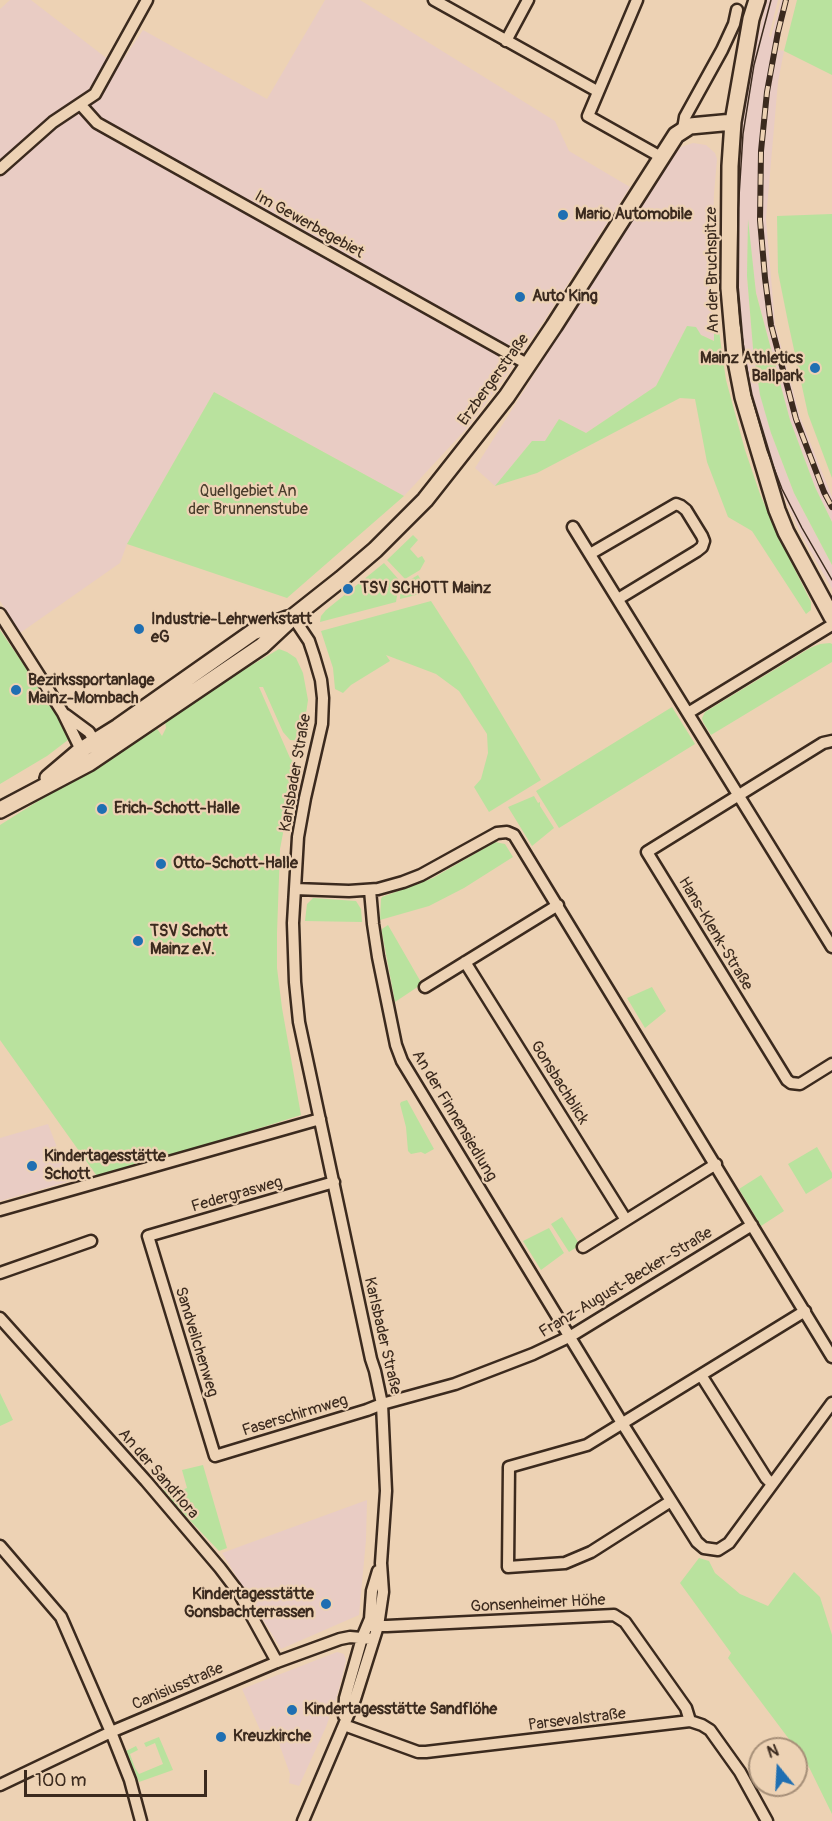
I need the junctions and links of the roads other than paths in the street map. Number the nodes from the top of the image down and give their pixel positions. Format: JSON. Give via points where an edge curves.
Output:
{"nodes":[{"id":1,"x":147,"y":0,"type":"edge"},
{"id":2,"x":434,"y":0,"type":"edge"},
{"id":3,"x":528,"y":0,"type":"edge"},
{"id":4,"x":637,"y":0,"type":"edge"},
{"id":5,"x":746,"y":0,"type":"edge"},
{"id":6,"x":757,"y":0,"type":"edge"},
{"id":7,"x":737,"y":10,"type":"dead end"},
{"id":8,"x":751,"y":19,"type":"junction"},
{"id":9,"x":506,"y":41,"type":"junction"},
{"id":10,"x":597,"y":91,"type":"junction"},
{"id":11,"x":80,"y":104,"type":"junction"},
{"id":12,"x":733,"y":123,"type":"junction"},
{"id":13,"x":683,"y":129,"type":"junction"},
{"id":14,"x":661,"y":157,"type":"junction"},
{"id":15,"x":0,"y":169,"type":"edge"},
{"id":16,"x":529,"y":365,"type":"junction"},
{"id":17,"x":758,"y":449,"type":"junction"},
{"id":18,"x":573,"y":527,"type":"dead end"},
{"id":19,"x":590,"y":554,"type":"junction"},
{"id":20,"x":832,"y":595,"type":"edge"},
{"id":21,"x":618,"y":600,"type":"junction"},
{"id":22,"x":0,"y":614,"type":"edge"},
{"id":23,"x":293,"y":617,"type":"junction"},
{"id":24,"x":832,"y":617,"type":"edge"},
{"id":25,"x":832,"y":625,"type":"edge"},
{"id":26,"x":63,"y":713,"type":"junction"},
{"id":27,"x":688,"y":713,"type":"junction"},
{"id":28,"x":832,"y":741,"type":"edge"},
{"id":29,"x":99,"y":748,"type":"junction"},
{"id":30,"x":85,"y":757,"type":"junction"},
{"id":31,"x":739,"y":795,"type":"junction"},
{"id":32,"x":0,"y":810,"type":"edge"},
{"id":33,"x":295,"y":890,"type":"junction"},
{"id":34,"x":370,"y":890,"type":"junction"},
{"id":35,"x":558,"y":905,"type":"junction"},
{"id":36,"x":832,"y":947,"type":"edge"},
{"id":37,"x":465,"y":962,"type":"junction"},
{"id":38,"x":425,"y":987,"type":"dead end"},
{"id":39,"x":832,"y":1064,"type":"edge"},
{"id":40,"x":320,"y":1119,"type":"junction"},
{"id":41,"x":716,"y":1164,"type":"junction"},
{"id":42,"x":334,"y":1182,"type":"junction"},
{"id":43,"x":0,"y":1210,"type":"edge"},
{"id":44,"x":626,"y":1220,"type":"junction"},
{"id":45,"x":752,"y":1225,"type":"junction"},
{"id":46,"x":148,"y":1236,"type":"joint"},
{"id":47,"x":91,"y":1241,"type":"dead end"},
{"id":48,"x":583,"y":1247,"type":"dead end"},
{"id":49,"x":0,"y":1273,"type":"edge"},
{"id":50,"x":805,"y":1311,"type":"junction"},
{"id":51,"x":0,"y":1318,"type":"edge"},
{"id":52,"x":571,"y":1336,"type":"junction"},
{"id":53,"x":832,"y":1357,"type":"edge"},
{"id":54,"x":701,"y":1375,"type":"junction"},
{"id":55,"x":382,"y":1404,"type":"junction"},
{"id":56,"x":832,"y":1404,"type":"edge"},
{"id":57,"x":622,"y":1423,"type":"junction"},
{"id":58,"x":215,"y":1456,"type":"joint"},
{"id":59,"x":772,"y":1484,"type":"junction"},
{"id":60,"x":671,"y":1501,"type":"junction"},
{"id":61,"x":0,"y":1546,"type":"edge"},
{"id":62,"x":373,"y":1626,"type":"junction"},
{"id":63,"x":368,"y":1638,"type":"junction"},
{"id":64,"x":277,"y":1662,"type":"junction"},
{"id":65,"x":690,"y":1721,"type":"junction"},
{"id":66,"x":344,"y":1725,"type":"junction"},
{"id":67,"x":111,"y":1732,"type":"junction"},
{"id":68,"x":0,"y":1785,"type":"edge"},
{"id":69,"x":141,"y":1821,"type":"edge"},
{"id":70,"x":303,"y":1821,"type":"edge"},
{"id":71,"x":767,"y":1821,"type":"edge"}],
"edges":[{"from":1,"to":11,"type":"street","via":[[94,94]]},
{"from":2,"to":9,"type":"street"},
{"from":3,"to":9,"type":"street"},
{"from":4,"to":10,"type":"street"},
{"from":5,"to":8,"type":"street"},
{"from":6,"to":8,"type":"main road","name":"An der Bruchspitze"},
{"from":7,"to":13,"type":"street","name":"Erzbergerstraße"},
{"from":8,"to":12,"type":"main road","name":"An der Bruchspitze"},
{"from":9,"to":10,"type":"street"},
{"from":10,"to":14,"type":"street","via":[[588,116]]},
{"from":11,"to":15,"type":"street","via":[[53,122]]},
{"from":11,"to":16,"type":"street","name":"Im Gewerbegebiet","via":[[97,123]]},
{"from":12,"to":13,"type":"main road"},
{"from":12,"to":17,"type":"main road","name":"An der Bruchspitze","via":[[730,317],[743,397]]},
{"from":13,"to":14,"type":"main road","name":"Erzbergerstraße"},
{"from":14,"to":16,"type":"main road","name":"Erzbergerstraße"},
{"from":16,"to":23,"type":"main road","name":"Erzbergerstraße","via":[[425,500],[375,550]]},
{"from":17,"to":20,"type":"main road","name":"An der Bruchspitze","via":[[799,537]]},
{"from":17,"to":24,"type":"main road","name":"An der Bruchspitze","via":[[786,532]]},
{"from":18,"to":19,"type":"street"},
{"from":19,"to":21,"type":"street"},
{"from":19,"to":21,"type":"street","via":[[676,504],[686,510],[702,536],[704,541],[697,551]]},
{"from":21,"to":27,"type":"street"},
{"from":22,"to":26,"type":"street"},
{"from":23,"to":29,"type":"main road","name":"Erzbergerstraße","via":[[253,632],[118,727]]},
{"from":23,"to":33,"type":"street","name":"Karlsbader Straße","via":[[309,641],[323,698],[322,724],[298,837]]},
{"from":25,"to":27,"type":"street"},
{"from":26,"to":29,"type":"street","via":[[89,732]]},
{"from":26,"to":30,"type":"street"},
{"from":27,"to":31,"type":"street"},
{"from":28,"to":31,"type":"street"},
{"from":29,"to":30,"type":"main road","name":"Erzbergerstraße"},
{"from":30,"to":32,"type":"main road","name":"Erzbergerstraße"},
{"from":31,"to":36,"type":"street"},
{"from":31,"to":39,"type":"street","name":"Hans-Klenk-Straße","via":[[647,852],[787,1080],[800,1084]]},
{"from":33,"to":34,"type":"street"},
{"from":33,"to":40,"type":"street","name":"Karlsbader Straße","via":[[293,960],[298,1012]]},
{"from":34,"to":35,"type":"street","via":[[421,875],[496,832],[507,832],[514,835]]},
{"from":34,"to":52,"type":"street","name":"An der Finnensiedlung","via":[[378,957],[397,1050]]},
{"from":35,"to":37,"type":"street"},
{"from":35,"to":41,"type":"street"},
{"from":37,"to":38,"type":"street"},
{"from":37,"to":44,"type":"street","name":"Gonsbachblick"},
{"from":40,"to":42,"type":"street","name":"Karlsbader Straße"},
{"from":40,"to":43,"type":"street"},
{"from":41,"to":44,"type":"street"},
{"from":41,"to":45,"type":"street"},
{"from":42,"to":46,"type":"street","name":"Federgrasweg"},
{"from":42,"to":55,"type":"street","name":"Karlsbader Straße"},
{"from":44,"to":48,"type":"street"},
{"from":45,"to":50,"type":"street"},
{"from":45,"to":52,"type":"street","name":"Franz-August-Becker-Straße"},
{"from":46,"to":58,"type":"street","name":"Sandveilchenweg"},
{"from":47,"to":49,"type":"street"},
{"from":50,"to":53,"type":"street"},
{"from":50,"to":54,"type":"street"},
{"from":51,"to":64,"type":"street","name":"An der Sandflora","via":[[220,1568],[239,1593]]},
{"from":52,"to":55,"type":"street","name":"Franz-August-Becker-Straße","via":[[492,1371]]},
{"from":52,"to":57,"type":"street","name":"An der Finnensiedlung"},
{"from":54,"to":57,"type":"street"},
{"from":54,"to":59,"type":"street"},
{"from":55,"to":58,"type":"street","name":"Faserschirmweg"},
{"from":55,"to":62,"type":"street","name":"Karlsbader Straße","via":[[386,1491],[383,1592]]},
{"from":56,"to":59,"type":"street"},
{"from":57,"to":60,"type":"street","name":"An der Finnensiedlung"},
{"from":57,"to":60,"type":"street","via":[[587,1445],[509,1467],[508,1567],[565,1563],[591,1552]]},
{"from":59,"to":60,"type":"street","name":"An der Finnensiedlung","via":[[729,1543],[718,1550],[704,1548],[697,1542]]},
{"from":61,"to":67,"type":"street","via":[[60,1617]]},
{"from":62,"to":63,"type":"street","name":"Karlsbader Straße"},
{"from":62,"to":65,"type":"street","name":"Gonsenheimer Höhe","via":[[614,1615],[625,1622],[686,1708]]},
{"from":63,"to":64,"type":"street","name":"Canisiusstraße","via":[[340,1639]]},
{"from":63,"to":66,"type":"street","name":"Karlsbader Straße","via":[[355,1699]]},
{"from":64,"to":67,"type":"street","name":"Canisiusstraße"},
{"from":65,"to":66,"type":"street","name":"Parsevalstraße","via":[[426,1752]]},
{"from":65,"to":71,"type":"street","via":[[710,1730],[740,1772]]},
{"from":66,"to":70,"type":"street","name":"Karlsbader Straße"},
{"from":67,"to":68,"type":"street","name":"Canisiusstraße"},
{"from":67,"to":69,"type":"street"}]}
